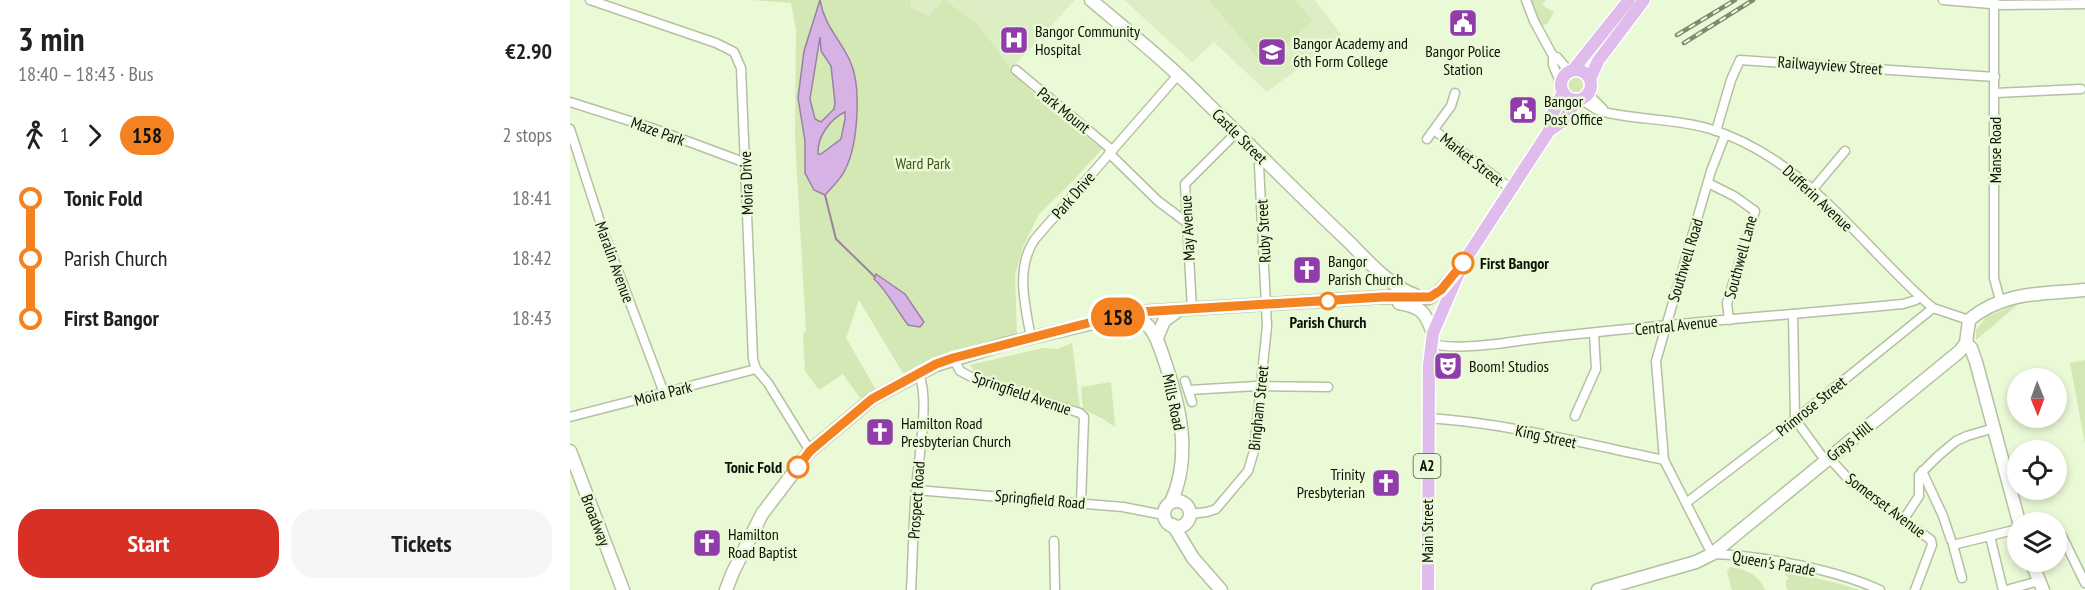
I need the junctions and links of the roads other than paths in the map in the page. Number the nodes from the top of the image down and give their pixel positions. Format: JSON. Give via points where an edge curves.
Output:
{"nodes":[{"id":1,"x":590,"y":0,"type":"edge"},
{"id":2,"x":1091,"y":0,"type":"edge"},
{"id":3,"x":1526,"y":0,"type":"edge"},
{"id":4,"x":1629,"y":0,"type":"edge"},
{"id":5,"x":1644,"y":0,"type":"edge"},
{"id":6,"x":1943,"y":0,"type":"edge"},
{"id":7,"x":1994,"y":2,"type":"edge"},
{"id":8,"x":2085,"y":4,"type":"edge"},
{"id":9,"x":1553,"y":56,"type":"junction"},
{"id":10,"x":1016,"y":70,"type":"dead end"},
{"id":11,"x":1571,"y":70,"type":"junction"},
{"id":12,"x":1178,"y":75,"type":"junction"},
{"id":13,"x":1995,"y":77,"type":"junction"},
{"id":14,"x":1590,"y":79,"type":"junction"},
{"id":15,"x":1562,"y":88,"type":"junction"},
{"id":16,"x":2081,"y":89,"type":"dead end"},
{"id":17,"x":1455,"y":93,"type":"dead end"},
{"id":18,"x":1995,"y":93,"type":"junction"},
{"id":19,"x":1582,"y":98,"type":"junction"},
{"id":20,"x":570,"y":102,"type":"edge"},
{"id":21,"x":570,"y":129,"type":"edge"},
{"id":22,"x":1434,"y":130,"type":"junction"},
{"id":23,"x":1549,"y":131,"type":"junction"},
{"id":24,"x":1237,"y":132,"type":"junction"},
{"id":25,"x":1721,"y":133,"type":"junction"},
{"id":26,"x":1427,"y":139,"type":"dead end"},
{"id":27,"x":1111,"y":151,"type":"junction"},
{"id":28,"x":1845,"y":151,"type":"dead end"},
{"id":29,"x":1262,"y":158,"type":"junction"},
{"id":30,"x":746,"y":163,"type":"junction"},
{"id":31,"x":1708,"y":183,"type":"junction"},
{"id":32,"x":1511,"y":189,"type":"junction"},
{"id":33,"x":1812,"y":189,"type":"junction"},
{"id":34,"x":1186,"y":222,"type":"junction"},
{"id":35,"x":1463,"y":263,"type":"junction"},
{"id":36,"x":1385,"y":277,"type":"junction"},
{"id":37,"x":2085,"y":290,"type":"edge"},
{"id":38,"x":1377,"y":297,"type":"junction"},
{"id":39,"x":1920,"y":297,"type":"junction"},
{"id":40,"x":1425,"y":298,"type":"junction"},
{"id":41,"x":2000,"y":300,"type":"junction"},
{"id":42,"x":1267,"y":305,"type":"junction"},
{"id":43,"x":1933,"y":308,"type":"junction"},
{"id":44,"x":1185,"y":310,"type":"junction"},
{"id":45,"x":1793,"y":314,"type":"junction"},
{"id":46,"x":1123,"y":316,"type":"junction"},
{"id":47,"x":1729,"y":320,"type":"junction"},
{"id":48,"x":1969,"y":320,"type":"junction"},
{"id":49,"x":1666,"y":325,"type":"junction"},
{"id":50,"x":1593,"y":333,"type":"junction"},
{"id":51,"x":1031,"y":338,"type":"junction"},
{"id":52,"x":1157,"y":338,"type":"junction"},
{"id":53,"x":1432,"y":338,"type":"junction"},
{"id":54,"x":1966,"y":343,"type":"junction"},
{"id":55,"x":953,"y":358,"type":"junction"},
{"id":56,"x":756,"y":369,"type":"junction"},
{"id":57,"x":919,"y":375,"type":"junction"},
{"id":58,"x":1185,"y":381,"type":"dead end"},
{"id":59,"x":1261,"y":387,"type":"junction"},
{"id":60,"x":1328,"y":387,"type":"dead end"},
{"id":61,"x":1189,"y":390,"type":"junction"},
{"id":62,"x":664,"y":393,"type":"junction"},
{"id":63,"x":1192,"y":402,"type":"dead end"},
{"id":64,"x":1575,"y":416,"type":"dead end"},
{"id":65,"x":570,"y":417,"type":"edge"},
{"id":66,"x":1428,"y":418,"type":"junction"},
{"id":67,"x":1795,"y":419,"type":"junction"},
{"id":68,"x":1994,"y":428,"type":"junction"},
{"id":69,"x":570,"y":451,"type":"edge"},
{"id":70,"x":810,"y":451,"type":"junction"},
{"id":71,"x":1827,"y":459,"type":"junction"},
{"id":72,"x":1664,"y":460,"type":"junction"},
{"id":73,"x":1922,"y":471,"type":"junction"},
{"id":74,"x":916,"y":490,"type":"junction"},
{"id":75,"x":1171,"y":502,"type":"junction"},
{"id":76,"x":1081,"y":503,"type":"junction"},
{"id":77,"x":1686,"y":503,"type":"junction"},
{"id":78,"x":2016,"y":512,"type":"edge"},
{"id":79,"x":1190,"y":514,"type":"junction"},
{"id":80,"x":1164,"y":515,"type":"junction"},
{"id":81,"x":1904,"y":519,"type":"junction"},
{"id":82,"x":1173,"y":525,"type":"junction"},
{"id":83,"x":2007,"y":532,"type":"edge"},
{"id":84,"x":1990,"y":536,"type":"junction"},
{"id":85,"x":1951,"y":540,"type":"dead end"},
{"id":86,"x":1054,"y":541,"type":"dead end"},
{"id":87,"x":2067,"y":546,"type":"edge"},
{"id":88,"x":1712,"y":554,"type":"junction"},
{"id":89,"x":1962,"y":578,"type":"dead end"},
{"id":90,"x":2085,"y":583,"type":"edge"},
{"id":91,"x":2041,"y":585,"type":"edge"},
{"id":92,"x":623,"y":590,"type":"edge"},
{"id":93,"x":726,"y":590,"type":"edge"},
{"id":94,"x":911,"y":590,"type":"edge"},
{"id":95,"x":1055,"y":590,"type":"edge"},
{"id":96,"x":1221,"y":590,"type":"edge"},
{"id":97,"x":1428,"y":590,"type":"edge"},
{"id":98,"x":1598,"y":590,"type":"edge"},
{"id":99,"x":1880,"y":590,"type":"edge"},
{"id":100,"x":1915,"y":590,"type":"edge"},
{"id":101,"x":2005,"y":590,"type":"edge"}],
"edges":[{"from":1,"to":30,"type":"street","name":"Moira Drive","via":[[734,52],[741,68]]},
{"from":2,"to":12,"type":"main road","name":"Castle Street"},
{"from":3,"to":9,"type":"street"},
{"from":4,"to":11,"type":"main road","number":"A2"},
{"from":5,"to":14,"type":"main road","number":"A2","via":[[1598,61]]},
{"from":6,"to":7,"type":"street"},
{"from":7,"to":8,"type":"street"},
{"from":7,"to":13,"type":"street","name":"Manse Road"},
{"from":9,"to":11,"type":"street"},
{"from":9,"to":15,"type":"street"},
{"from":10,"to":27,"type":"street","name":"Park Mount"},
{"from":11,"to":14,"type":"main road","via":[[1581,70]]},
{"from":11,"to":15,"type":"main road","number":"A2","via":[[1563,76]]},
{"from":12,"to":24,"type":"main road","name":"Castle Street"},
{"from":12,"to":27,"type":"street","name":"Park Drive"},
{"from":13,"to":18,"type":"street","name":"Manse Road"},
{"from":13,"to":25,"type":"street","name":"Railwayview Street","via":[[1740,60],[1731,80]]},
{"from":14,"to":19,"type":"main road","number":"A2","via":[[1591,87]]},
{"from":15,"to":19,"type":"main road","via":[[1569,98]]},
{"from":15,"to":23,"type":"main road","name":"Main Street","number":"A2"},
{"from":16,"to":18,"type":"street"},
{"from":17,"to":22,"type":"street"},
{"from":18,"to":41,"type":"street","name":"Manse Road","via":[[1994,279]]},
{"from":19,"to":23,"type":"main road","name":"Main Street","number":"A2"},
{"from":19,"to":25,"type":"street","name":"Dufferin Avenue","via":[[1608,113],[1706,127]]},
{"from":20,"to":30,"type":"street","name":"Maze Park"},
{"from":21,"to":62,"type":"street","name":"Maralin Avenue","via":[[603,231]]},
{"from":22,"to":26,"type":"street"},
{"from":22,"to":32,"type":"street","name":"Market Street"},
{"from":23,"to":32,"type":"main road","name":"Main Street","number":"A2"},
{"from":24,"to":29,"type":"main road","name":"Castle Street"},
{"from":24,"to":34,"type":"street","name":"May Avenue","via":[[1185,184]]},
{"from":25,"to":31,"type":"street","name":"Southwell Road"},
{"from":25,"to":33,"type":"street","name":"Dufferin Avenue","via":[[1784,165]]},
{"from":27,"to":34,"type":"street","name":"Park Mount","via":[[1158,201]]},
{"from":27,"to":51,"type":"street","name":"Park Drive","via":[[1029,248],[1023,279]]},
{"from":28,"to":33,"type":"street"},
{"from":29,"to":36,"type":"main road","name":"Castle Street"},
{"from":29,"to":42,"type":"street","name":"Ruby Street","via":[[1259,165]]},
{"from":30,"to":56,"type":"street","name":"Moira Drive","via":[[751,336]]},
{"from":31,"to":47,"type":"street","name":"Southwell Lane","via":[[1755,211],[1727,303]]},
{"from":31,"to":49,"type":"street","name":"Southwell Road"},
{"from":32,"to":35,"type":"main road","name":"Main Street","number":"A2"},
{"from":33,"to":39,"type":"street","name":"Dufferin Avenue"},
{"from":34,"to":44,"type":"street","name":"May Avenue"},
{"from":35,"to":40,"type":"main road","name":"Main Street","via":[[1436,294]]},
{"from":35,"to":53,"type":"main road","name":"Main Street","number":"A2"},
{"from":36,"to":38,"type":"main road","via":[[1387,286]]},
{"from":36,"to":40,"type":"main road","name":"Castle Street"},
{"from":37,"to":41,"type":"main road"},
{"from":38,"to":40,"type":"main road"},
{"from":38,"to":42,"type":"main road"},
{"from":38,"to":53,"type":"main road","via":[[1417,307],[1426,316]]},
{"from":39,"to":43,"type":"street","name":"Dufferin Avenue"},
{"from":39,"to":45,"type":"street","name":"Central Avenue","via":[[1907,304]]},
{"from":41,"to":48,"type":"main road"},
{"from":42,"to":44,"type":"main road"},
{"from":42,"to":59,"type":"street","name":"Bingham Street"},
{"from":43,"to":48,"type":"street","name":"Dufferin Avenue"},
{"from":43,"to":67,"type":"street","name":"Primrose Street"},
{"from":44,"to":46,"type":"main road"},
{"from":44,"to":52,"type":"main road","via":[[1164,321]]},
{"from":45,"to":47,"type":"street","name":"Central Avenue"},
{"from":45,"to":67,"type":"street"},
{"from":46,"to":51,"type":"main road"},
{"from":46,"to":52,"type":"main road","via":[[1141,321]]},
{"from":47,"to":49,"type":"street","name":"Central Avenue"},
{"from":48,"to":54,"type":"main road"},
{"from":49,"to":50,"type":"street","name":"Central Avenue"},
{"from":49,"to":72,"type":"street","name":"Southwell Road","via":[[1656,361]]},
{"from":50,"to":53,"type":"street","name":"Central Avenue","via":[[1470,346],[1436,345]]},
{"from":50,"to":64,"type":"street","via":[[1596,369]]},
{"from":51,"to":55,"type":"main road"},
{"from":52,"to":75,"type":"main road","name":"Mills Road","via":[[1182,429],[1179,478]]},
{"from":53,"to":66,"type":"main road","name":"Main Street","number":"A2"},
{"from":54,"to":68,"type":"main road","via":[[1976,362]]},
{"from":54,"to":71,"type":"main road","name":"Grays Hill"},
{"from":55,"to":57,"type":"main road"},
{"from":55,"to":76,"type":"street","name":"Springfield Avenue","via":[[960,371],[979,381],[1084,417]]},
{"from":56,"to":62,"type":"street","name":"Moira Park"},
{"from":56,"to":70,"type":"street","name":"Moira Drive"},
{"from":57,"to":70,"type":"main road","via":[[872,399]]},
{"from":57,"to":74,"type":"street","name":"Prospect Road","via":[[924,399]]},
{"from":58,"to":61,"type":"street"},
{"from":59,"to":60,"type":"street"},
{"from":59,"to":61,"type":"street"},
{"from":59,"to":79,"type":"street","name":"Bingham Street","via":[[1248,471],[1216,509]]},
{"from":61,"to":63,"type":"street"},
{"from":62,"to":65,"type":"street","name":"Moira Park"},
{"from":66,"to":72,"type":"street","name":"King Street","via":[[1507,428]]},
{"from":66,"to":97,"type":"main road","name":"Main Street","number":"A2"},
{"from":67,"to":71,"type":"street","name":"Somerset Avenue"},
{"from":67,"to":77,"type":"street","name":"Primrose Street"},
{"from":68,"to":73,"type":"street","via":[[1956,441]]},
{"from":68,"to":78,"type":"main road"},
{"from":69,"to":92,"type":"main road","name":"Broadway"},
{"from":70,"to":93,"type":"main road","via":[[762,514]]},
{"from":71,"to":81,"type":"street","name":"Somerset Avenue","via":[[1851,482]]},
{"from":71,"to":88,"type":"main road","name":"Grays Hill"},
{"from":72,"to":77,"type":"street","name":"Southwell Road"},
{"from":73,"to":81,"type":"street","via":[[1918,477],[1919,496]]},
{"from":73,"to":85,"type":"street"},
{"from":74,"to":76,"type":"street","name":"Springfield Road"},
{"from":74,"to":94,"type":"street","name":"Prospect Road"},
{"from":75,"to":79,"type":"main road","via":[[1183,502]]},
{"from":75,"to":80,"type":"main road"},
{"from":76,"to":80,"type":"street","name":"Springfield Road","via":[[1137,508]]},
{"from":77,"to":88,"type":"street","name":"Southwell Road"},
{"from":79,"to":82,"type":"main road","via":[[1184,524]]},
{"from":80,"to":82,"type":"main road"},
{"from":81,"to":100,"type":"street","name":"Somerset Avenue","via":[[1932,542]]},
{"from":82,"to":96,"type":"main road","via":[[1193,558]]},
{"from":83,"to":84,"type":"street"},
{"from":84,"to":89,"type":"street","via":[[1953,545]]},
{"from":84,"to":101,"type":"street"},
{"from":86,"to":95,"type":"street"},
{"from":87,"to":90,"type":"street"},
{"from":88,"to":98,"type":"main road","name":"Queen's Parade"},
{"from":88,"to":99,"type":"street","name":"Queen's Parade","via":[[1777,561],[1851,578]]},
{"from":91,"to":101,"type":"street"}]}
